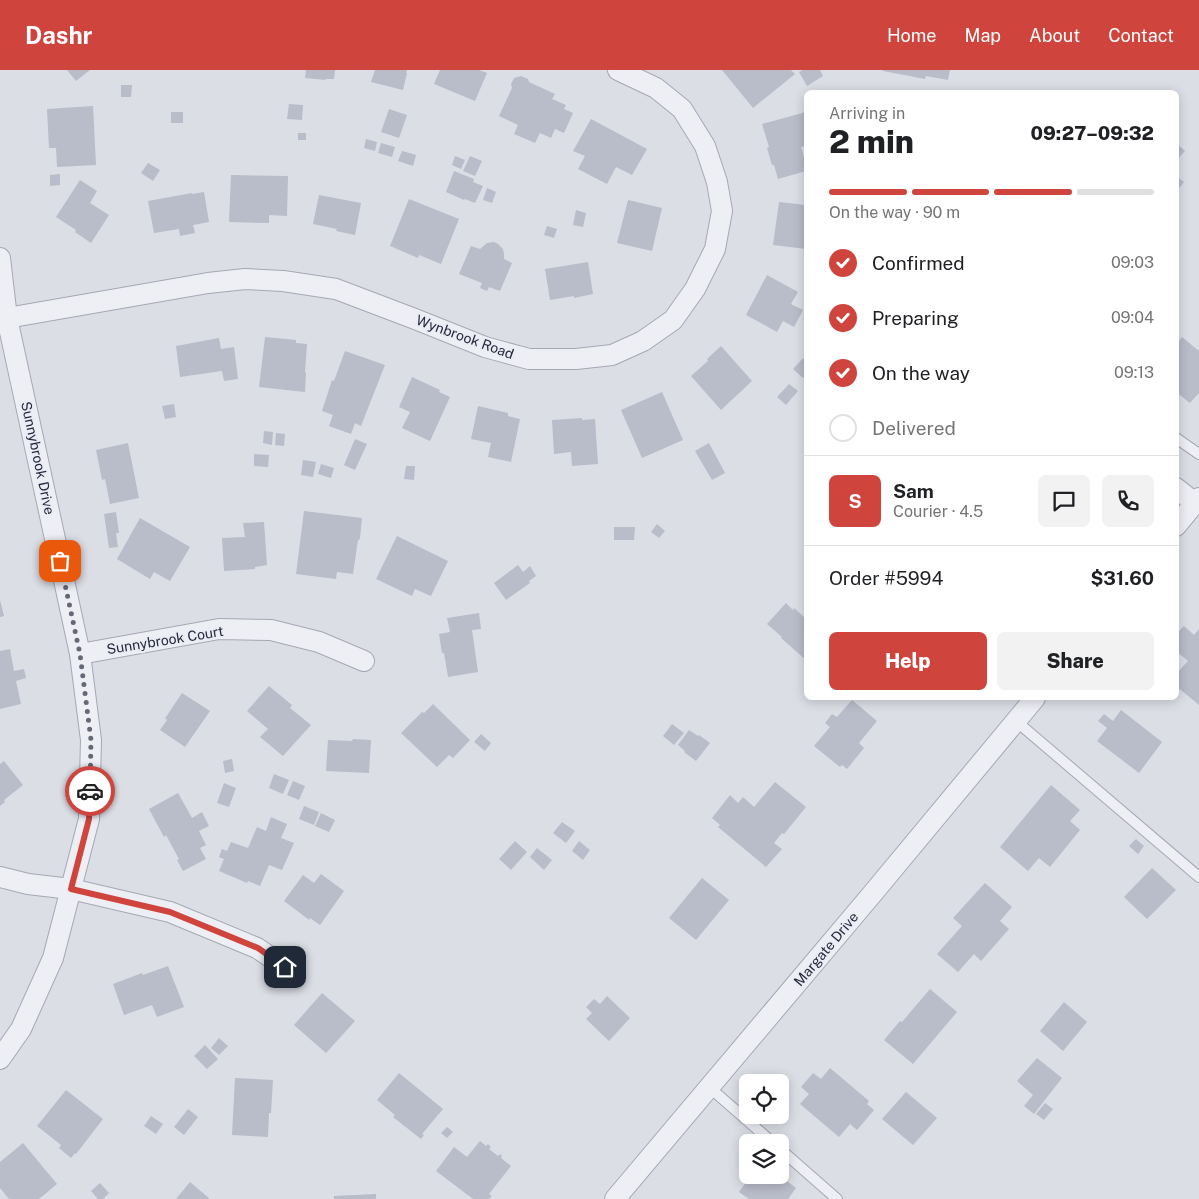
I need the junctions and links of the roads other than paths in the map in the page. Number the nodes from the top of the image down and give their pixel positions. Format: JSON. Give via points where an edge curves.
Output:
{"nodes":[{"id":1,"x":618,"y":70,"type":"edge"},
{"id":2,"x":0,"y":258,"type":"edge"},
{"id":3,"x":7,"y":318,"type":"junction"},
{"id":4,"x":1179,"y":440,"type":"edge"},
{"id":5,"x":1199,"y":454,"type":"edge"},
{"id":6,"x":1179,"y":490,"type":"edge"},
{"id":7,"x":1197,"y":500,"type":"edge"},
{"id":8,"x":1179,"y":522,"type":"edge"},
{"id":9,"x":80,"y":654,"type":"junction"},
{"id":10,"x":364,"y":661,"type":"dead end"},
{"id":11,"x":1033,"y":700,"type":"edge"},
{"id":12,"x":1016,"y":721,"type":"junction"},
{"id":13,"x":0,"y":877,"type":"edge"},
{"id":14,"x":1199,"y":877,"type":"edge"},
{"id":15,"x":71,"y":889,"type":"junction"},
{"id":16,"x":285,"y":967,"type":"dead end"},
{"id":17,"x":0,"y":1059,"type":"edge"},
{"id":18,"x":709,"y":1087,"type":"junction"},
{"id":19,"x":763,"y":1134,"type":"edge"},
{"id":20,"x":789,"y":1157,"type":"edge"},
{"id":21,"x":615,"y":1199,"type":"edge"},
{"id":22,"x":837,"y":1199,"type":"edge"}],
"edges":[{"from":1,"to":3,"type":"street","name":"Wynbrook Road","via":[[656,88],[682,108],[704,146],[717,182],[722,211],[715,249],[695,289],[673,320],[643,341],[612,355],[529,360],[485,347],[336,289],[245,278]]},
{"from":2,"to":3,"type":"street","name":"Sunnybrook Drive"},
{"from":3,"to":9,"type":"street","name":"Sunnybrook Drive"},
{"from":4,"to":5,"type":"lane"},
{"from":6,"to":7,"type":"street"},
{"from":7,"to":8,"type":"street"},
{"from":9,"to":10,"type":"street","name":"Sunnybrook Court","via":[[219,629],[271,630],[319,642]]},
{"from":9,"to":15,"type":"street","name":"Sunnybrook Drive","via":[[91,740],[89,819]]},
{"from":11,"to":12,"type":"street","name":"Margate Drive"},
{"from":12,"to":14,"type":"lane"},
{"from":12,"to":18,"type":"street","name":"Margate Drive"},
{"from":13,"to":15,"type":"street"},
{"from":15,"to":16,"type":"street","via":[[170,912],[258,948]]},
{"from":15,"to":17,"type":"street","name":"Sunnybrook Drive","via":[[53,958],[21,1029]]},
{"from":18,"to":19,"type":"lane"},
{"from":18,"to":21,"type":"street","name":"Margate Drive"},
{"from":20,"to":22,"type":"lane"}]}
